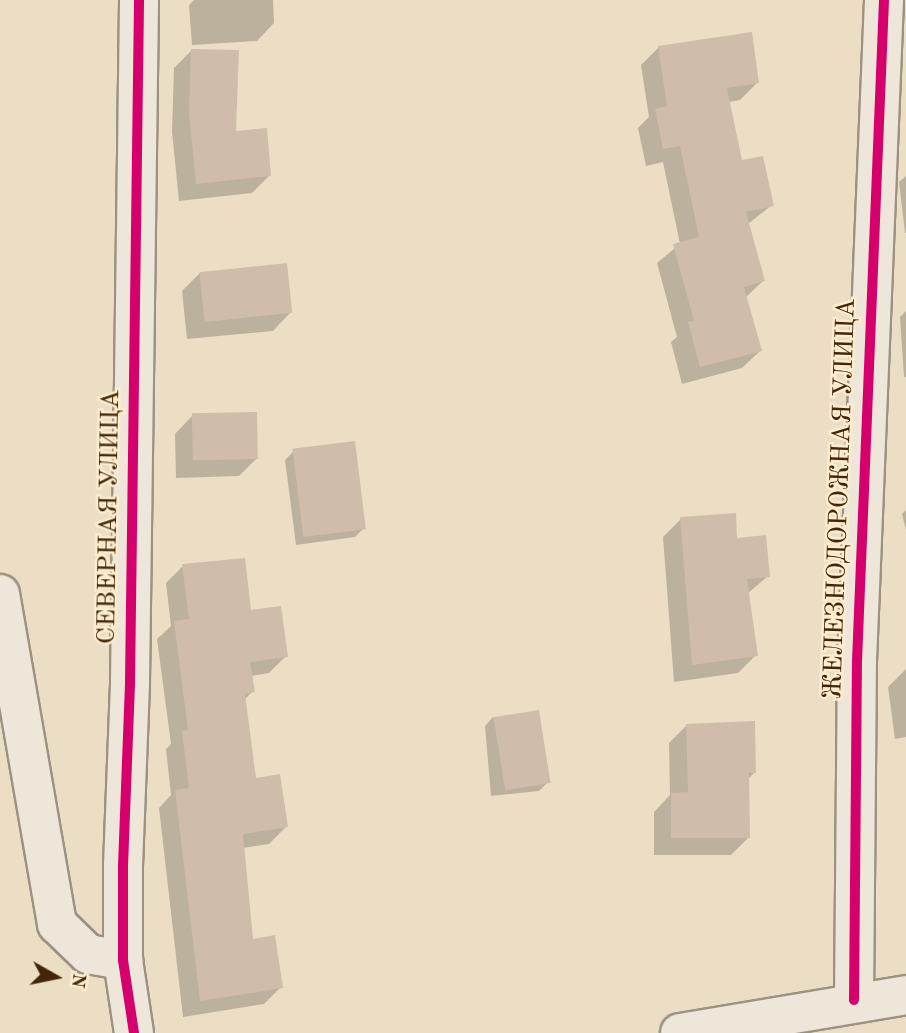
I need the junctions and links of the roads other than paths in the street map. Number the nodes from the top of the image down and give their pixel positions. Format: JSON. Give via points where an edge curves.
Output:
{"nodes":[{"id":1,"x":139,"y":0,"type":"edge"},
{"id":2,"x":884,"y":0,"type":"edge"},
{"id":3,"x":0,"y":594,"type":"edge"},
{"id":4,"x":123,"y":960,"type":"junction"},
{"id":5,"x":906,"y":995,"type":"edge"},
{"id":6,"x":854,"y":1000,"type":"junction"},
{"id":7,"x":134,"y":1033,"type":"edge"},
{"id":8,"x":680,"y":1033,"type":"edge"}],
"edges":[{"from":1,"to":4,"type":"street","name":"СЕВЕРНАЯ УЛИЦА"},
{"from":2,"to":6,"type":"street","name":"ЖЕЛЕЗНОДОРОЖНАЯ УЛИЦА","via":[[857,661]]},
{"from":3,"to":4,"type":"street","via":[[57,924],[88,954]]},
{"from":4,"to":7,"type":"street","name":"СЕВЕРНАЯ УЛИЦА"},
{"from":5,"to":6,"type":"street"},
{"from":6,"to":8,"type":"street"}]}
